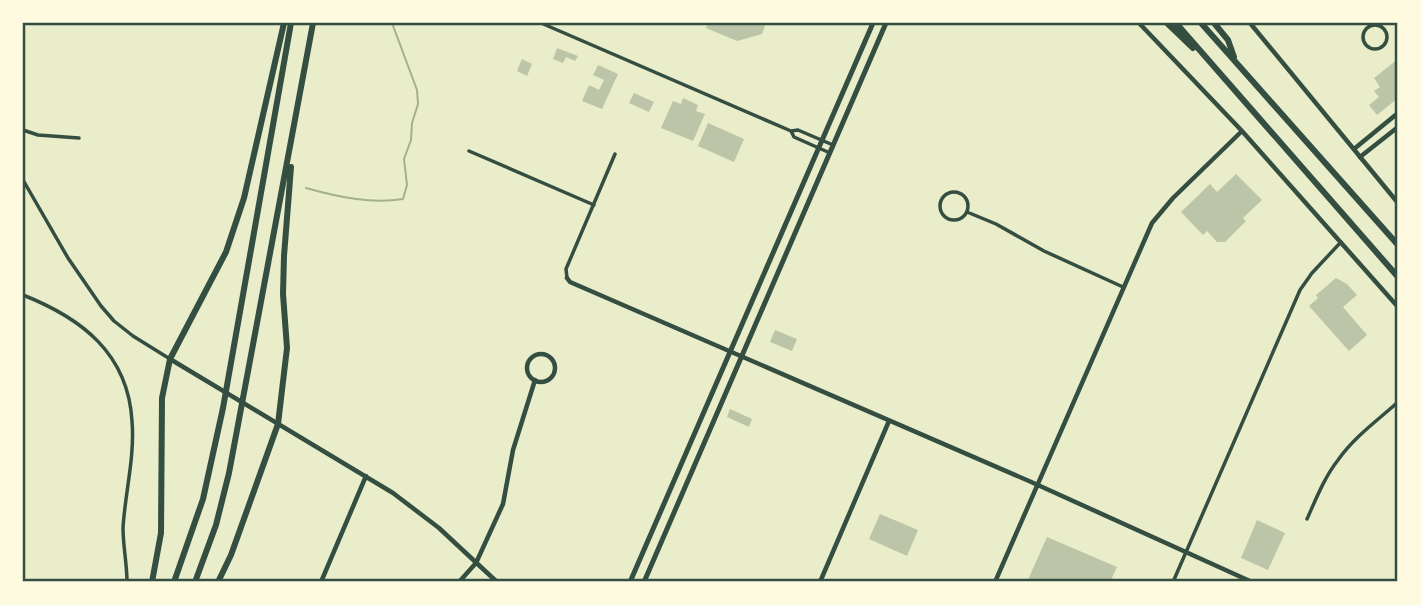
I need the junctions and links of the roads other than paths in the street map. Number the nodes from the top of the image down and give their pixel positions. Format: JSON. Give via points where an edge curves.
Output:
{"nodes":[{"id":1,"x":284,"y":23,"type":"edge"},
{"id":2,"x":291,"y":23,"type":"edge"},
{"id":3,"x":313,"y":23,"type":"edge"},
{"id":4,"x":541,"y":23,"type":"edge"},
{"id":5,"x":873,"y":23,"type":"edge"},
{"id":6,"x":886,"y":23,"type":"edge"},
{"id":7,"x":1139,"y":23,"type":"edge"},
{"id":8,"x":1167,"y":23,"type":"edge"},
{"id":9,"x":1176,"y":23,"type":"edge"},
{"id":10,"x":1201,"y":23,"type":"edge"},
{"id":11,"x":1214,"y":23,"type":"edge"},
{"id":12,"x":1250,"y":23,"type":"edge"},
{"id":13,"x":1373,"y":24,"type":"edge"},
{"id":14,"x":1383,"y":25,"type":"edge"},
{"id":15,"x":1236,"y":62,"type":"junction"},
{"id":16,"x":1229,"y":83,"type":"junction"},
{"id":17,"x":1398,"y":113,"type":"edge"},
{"id":18,"x":1398,"y":127,"type":"edge"},
{"id":19,"x":23,"y":130,"type":"edge"},
{"id":20,"x":791,"y":131,"type":"junction"},
{"id":21,"x":1242,"y":131,"type":"junction"},
{"id":22,"x":79,"y":138,"type":"dead end"},
{"id":23,"x":823,"y":140,"type":"junction"},
{"id":24,"x":834,"y":145,"type":"junction"},
{"id":25,"x":819,"y":149,"type":"junction"},
{"id":26,"x":1354,"y":149,"type":"junction"},
{"id":27,"x":469,"y":151,"type":"dead end"},
{"id":28,"x":830,"y":153,"type":"junction"},
{"id":29,"x":615,"y":154,"type":"dead end"},
{"id":30,"x":290,"y":155,"type":"junction"},
{"id":31,"x":1360,"y":157,"type":"junction"},
{"id":32,"x":23,"y":180,"type":"edge"},
{"id":33,"x":1398,"y":203,"type":"edge"},
{"id":34,"x":594,"y":205,"type":"junction"},
{"id":35,"x":967,"y":212,"type":"junction"},
{"id":36,"x":1341,"y":242,"type":"junction"},
{"id":37,"x":1398,"y":245,"type":"edge"},
{"id":38,"x":1398,"y":277,"type":"edge"},
{"id":39,"x":567,"y":278,"type":"joint"},
{"id":40,"x":1123,"y":286,"type":"junction"},
{"id":41,"x":23,"y":295,"type":"edge"},
{"id":42,"x":1398,"y":307,"type":"edge"},
{"id":43,"x":730,"y":352,"type":"junction"},
{"id":44,"x":742,"y":357,"type":"junction"},
{"id":45,"x":170,"y":359,"type":"junction"},
{"id":46,"x":535,"y":380,"type":"junction"},
{"id":47,"x":1398,"y":402,"type":"edge"},
{"id":48,"x":889,"y":421,"type":"junction"},
{"id":49,"x":278,"y":424,"type":"junction"},
{"id":50,"x":366,"y":476,"type":"junction"},
{"id":51,"x":1037,"y":485,"type":"junction"},
{"id":52,"x":1307,"y":519,"type":"dead end"},
{"id":53,"x":1186,"y":552,"type":"junction"},
{"id":54,"x":476,"y":563,"type":"junction"},
{"id":55,"x":127,"y":582,"type":"edge"},
{"id":56,"x":152,"y":582,"type":"edge"},
{"id":57,"x":174,"y":582,"type":"edge"},
{"id":58,"x":195,"y":582,"type":"edge"},
{"id":59,"x":218,"y":582,"type":"edge"},
{"id":60,"x":321,"y":582,"type":"edge"},
{"id":61,"x":459,"y":582,"type":"edge"},
{"id":62,"x":496,"y":582,"type":"edge"},
{"id":63,"x":629,"y":582,"type":"edge"},
{"id":64,"x":644,"y":582,"type":"edge"},
{"id":65,"x":820,"y":582,"type":"edge"},
{"id":66,"x":995,"y":582,"type":"edge"},
{"id":67,"x":1173,"y":582,"type":"edge"},
{"id":68,"x":1252,"y":582,"type":"edge"}],
"edges":[{"from":1,"to":45,"type":"highway","via":[[244,198],[226,252]]},
{"from":2,"to":57,"type":"highway","via":[[223,408],[202,499]]},
{"from":3,"to":30,"type":"highway"},
{"from":4,"to":20,"type":"street"},
{"from":5,"to":23,"type":"main road"},
{"from":6,"to":24,"type":"main road"},
{"from":7,"to":21,"type":"street"},
{"from":8,"to":16,"type":"highway"},
{"from":9,"to":16,"type":"highway"},
{"from":10,"to":15,"type":"highway"},
{"from":11,"to":15,"type":"highway","via":[[1228,40]]},
{"from":12,"to":26,"type":"street"},
{"from":13,"to":14,"type":"street"},
{"from":13,"to":14,"type":"street","via":[[1363,38],[1374,49],[1387,40]]},
{"from":15,"to":37,"type":"highway"},
{"from":16,"to":38,"type":"highway"},
{"from":17,"to":26,"type":"street"},
{"from":18,"to":31,"type":"street"},
{"from":19,"to":22,"type":"street"},
{"from":20,"to":23,"type":"street"},
{"from":20,"to":25,"type":"street","via":[[794,138]]},
{"from":21,"to":36,"type":"street"},
{"from":21,"to":40,"type":"street","via":[[1158,215]]},
{"from":23,"to":24,"type":"street"},
{"from":23,"to":25,"type":"main road"},
{"from":24,"to":28,"type":"main road"},
{"from":25,"to":28,"type":"street"},
{"from":25,"to":43,"type":"main road"},
{"from":26,"to":31,"type":"street"},
{"from":27,"to":34,"type":"street"},
{"from":28,"to":44,"type":"main road"},
{"from":29,"to":34,"type":"street"},
{"from":30,"to":49,"type":"highway","via":[[284,281],[287,348]]},
{"from":30,"to":58,"type":"highway","via":[[229,473]]},
{"from":31,"to":33,"type":"street"},
{"from":32,"to":45,"type":"street","via":[[68,258],[107,313]]},
{"from":34,"to":39,"type":"street","via":[[566,269]]},
{"from":35,"to":35,"type":"street","via":[[966,199],[958,193],[948,194],[942,201],[941,211],[947,218],[960,219]]},
{"from":35,"to":40,"type":"street"},
{"from":36,"to":42,"type":"street"},
{"from":36,"to":53,"type":"street","via":[[1300,290]]},
{"from":39,"to":43,"type":"street"},
{"from":40,"to":51,"type":"street"},
{"from":41,"to":55,"type":"street","via":[[56,308],[103,345],[130,403],[123,530]]},
{"from":43,"to":44,"type":"street"},
{"from":43,"to":63,"type":"main road"},
{"from":44,"to":48,"type":"street"},
{"from":44,"to":64,"type":"main road"},
{"from":45,"to":49,"type":"street"},
{"from":45,"to":56,"type":"highway","via":[[162,398],[160,533]]},
{"from":46,"to":46,"type":"street","via":[[552,376],[554,362],[548,356],[535,355],[530,361],[529,373]]},
{"from":46,"to":54,"type":"street","via":[[513,450],[503,504]]},
{"from":47,"to":52,"type":"street","via":[[1338,459]]},
{"from":48,"to":51,"type":"street"},
{"from":48,"to":65,"type":"street"},
{"from":49,"to":50,"type":"street"},
{"from":49,"to":59,"type":"highway"},
{"from":50,"to":54,"type":"street","via":[[420,511]]},
{"from":50,"to":60,"type":"street"},
{"from":51,"to":53,"type":"street"},
{"from":51,"to":66,"type":"street"},
{"from":53,"to":67,"type":"street"},
{"from":53,"to":68,"type":"street"},
{"from":54,"to":61,"type":"street"},
{"from":54,"to":62,"type":"street"}]}
